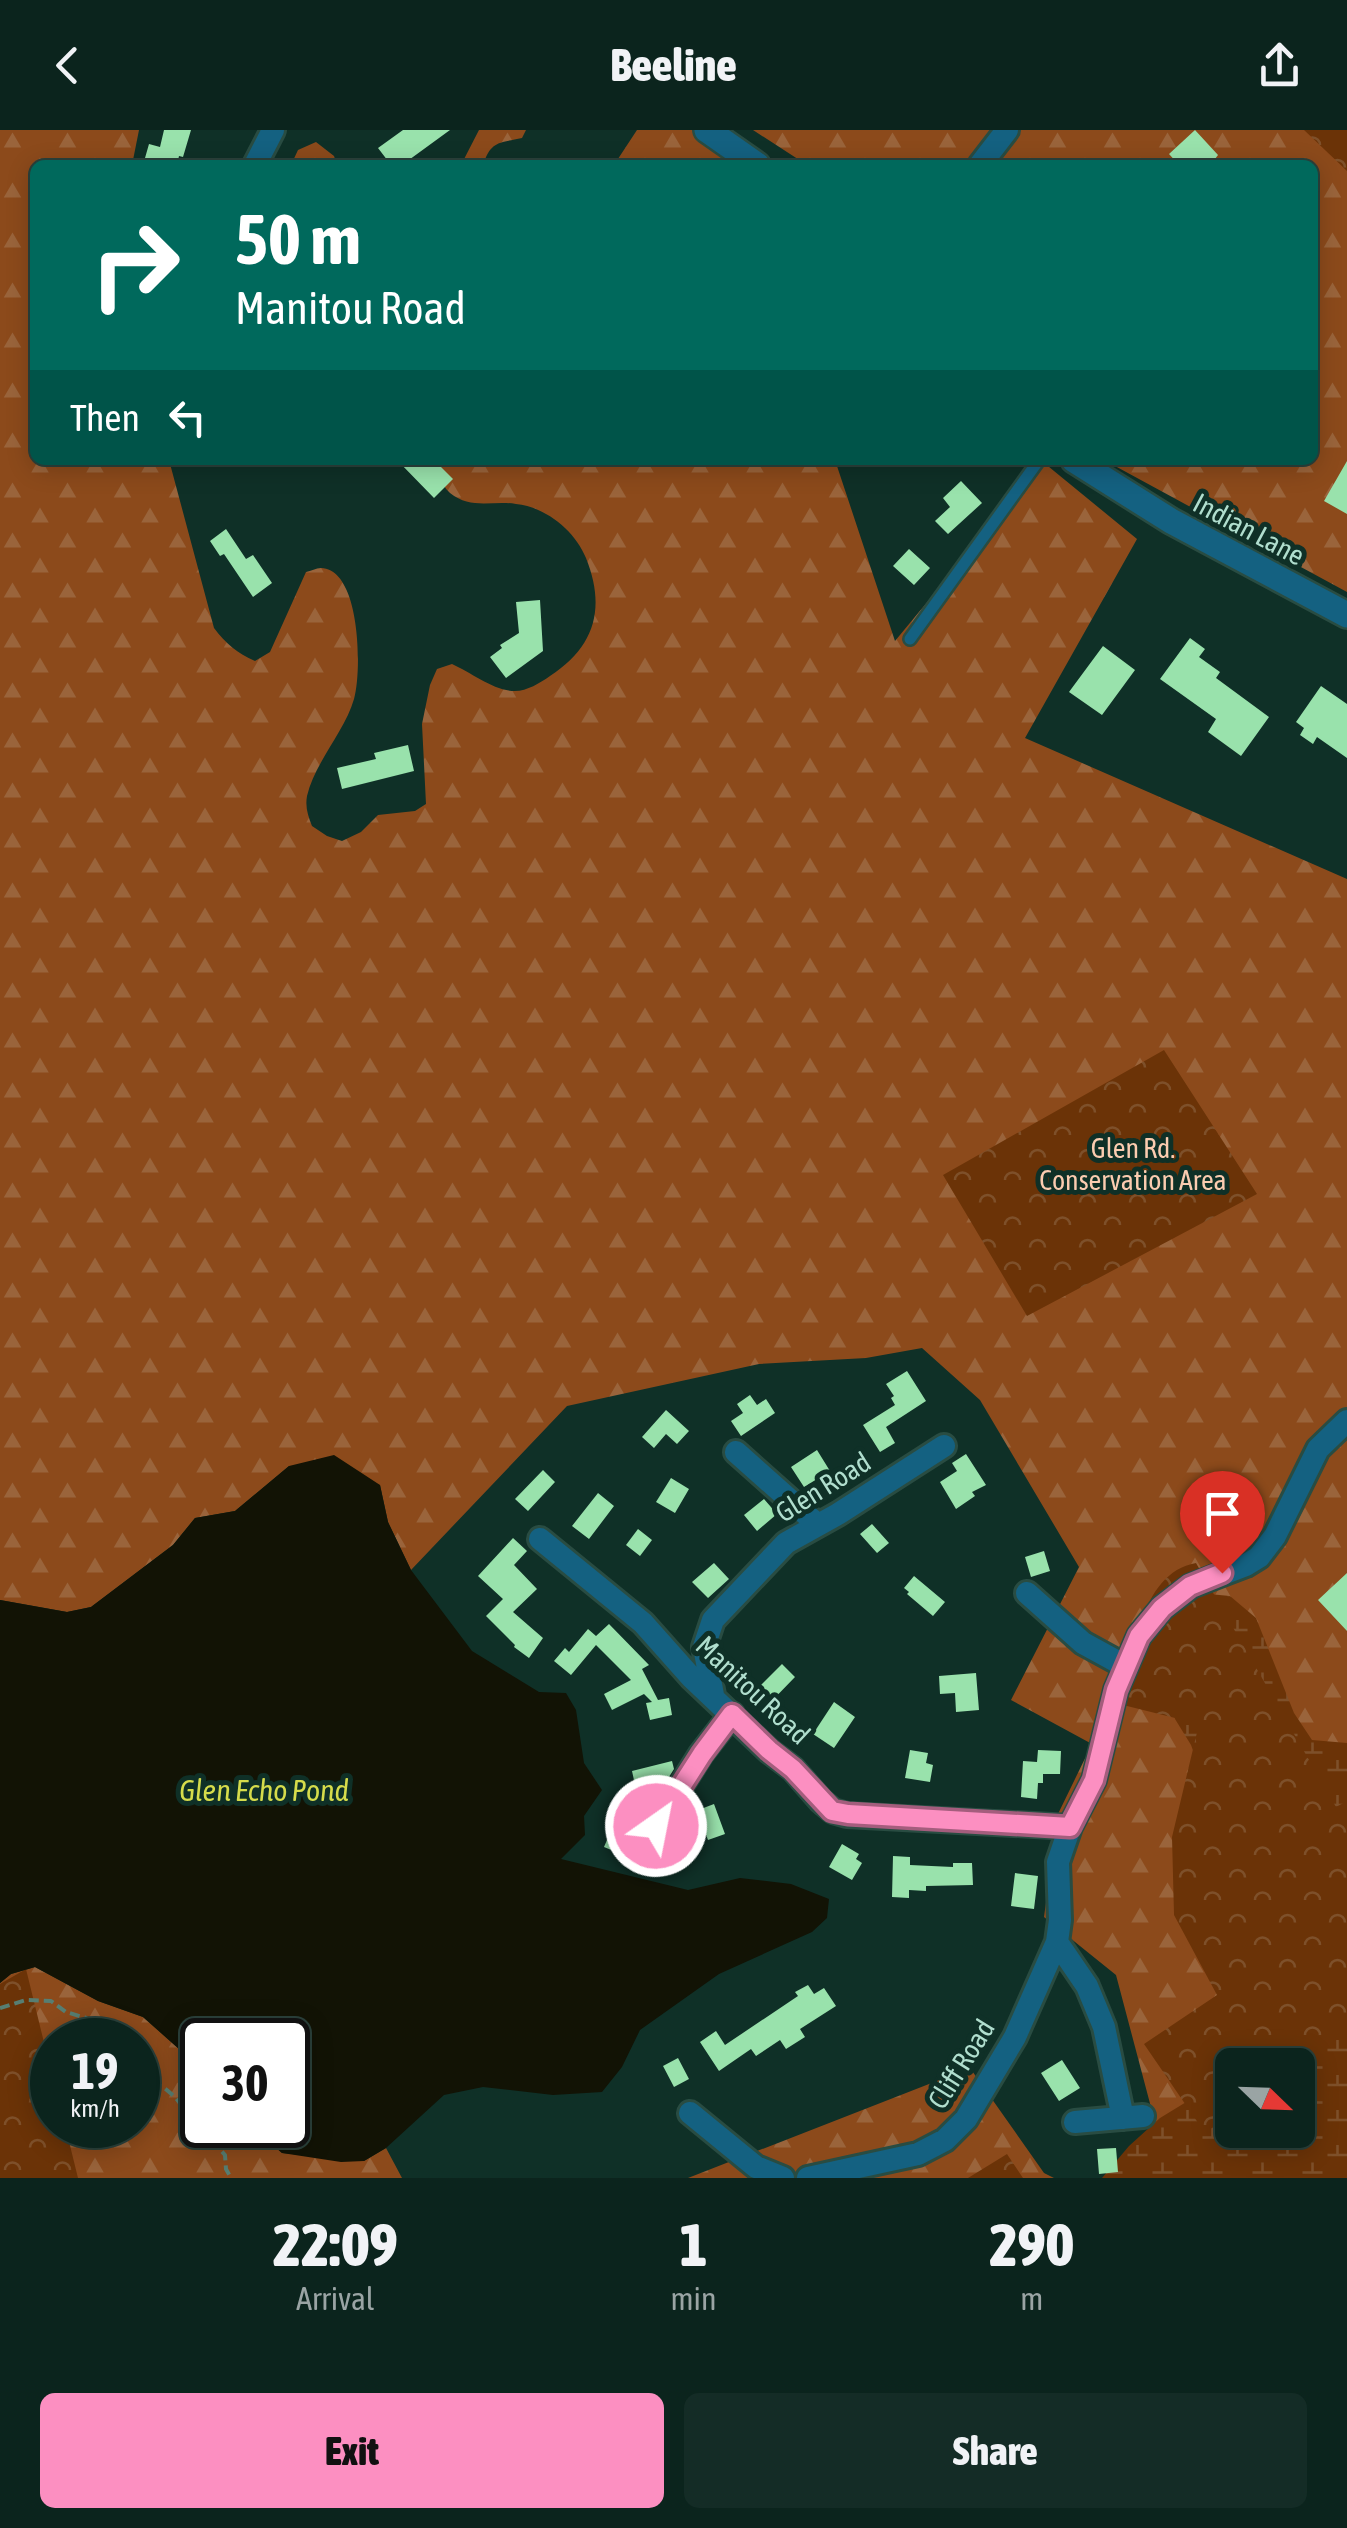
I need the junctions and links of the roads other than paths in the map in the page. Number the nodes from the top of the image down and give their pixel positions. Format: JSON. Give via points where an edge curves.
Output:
{"nodes":[{"id":1,"x":273,"y":130,"type":"edge"},
{"id":2,"x":707,"y":130,"type":"edge"},
{"id":3,"x":1008,"y":130,"type":"edge"},
{"id":4,"x":258,"y":160,"type":"edge"},
{"id":5,"x":749,"y":160,"type":"edge"},
{"id":6,"x":984,"y":160,"type":"edge"},
{"id":7,"x":1034,"y":465,"type":"edge"},
{"id":8,"x":1082,"y":465,"type":"edge"},
{"id":9,"x":1346,"y":613,"type":"edge"},
{"id":10,"x":910,"y":638,"type":"dead end"},
{"id":11,"x":1347,"y":1421,"type":"edge"},
{"id":12,"x":944,"y":1446,"type":"dead end"},
{"id":13,"x":736,"y":1452,"type":"dead end"},
{"id":14,"x":818,"y":1525,"type":"junction"},
{"id":15,"x":540,"y":1539,"type":"dead end"},
{"id":16,"x":1027,"y":1594,"type":"dead end"},
{"id":17,"x":1125,"y":1666,"type":"junction"},
{"id":18,"x":713,"y":1696,"type":"junction"},
{"id":19,"x":732,"y":1714,"type":"junction"},
{"id":20,"x":656,"y":1826,"type":"dead end"},
{"id":21,"x":1070,"y":1827,"type":"junction"},
{"id":22,"x":1057,"y":1942,"type":"junction"},
{"id":23,"x":690,"y":2112,"type":"dead end"},
{"id":24,"x":1075,"y":2122,"type":"dead end"},
{"id":25,"x":783,"y":2178,"type":"edge"},
{"id":26,"x":808,"y":2178,"type":"edge"}],
"edges":[{"from":1,"to":4,"type":"street"},
{"from":2,"to":5,"type":"street"},
{"from":3,"to":6,"type":"street"},
{"from":7,"to":10,"type":"lane"},
{"from":8,"to":9,"type":"street","name":"Indian Lane"},
{"from":11,"to":17,"type":"street","via":[[1318,1450],[1259,1557],[1190,1586],[1162,1608]]},
{"from":12,"to":14,"type":"street","name":"Glen Road"},
{"from":13,"to":14,"type":"street"},
{"from":14,"to":18,"type":"street","name":"Glen Road","via":[[786,1543],[713,1620],[704,1646]]},
{"from":15,"to":18,"type":"street","name":"Manitou Road","via":[[643,1623]]},
{"from":16,"to":17,"type":"street","via":[[1083,1643]]},
{"from":17,"to":21,"type":"street","via":[[1094,1780]]},
{"from":18,"to":19,"type":"street","name":"Manitou Road"},
{"from":19,"to":20,"type":"street"},
{"from":19,"to":21,"type":"street","name":"Manitou Road","via":[[832,1811]]},
{"from":21,"to":22,"type":"street","via":[[1058,1862]]},
{"from":22,"to":24,"type":"street","via":[[1087,1986],[1133,2117]]},
{"from":22,"to":26,"type":"street","name":"Cliff Road","via":[[1015,2037],[956,2131],[918,2154]]},
{"from":23,"to":25,"type":"street","via":[[756,2167]]}]}
